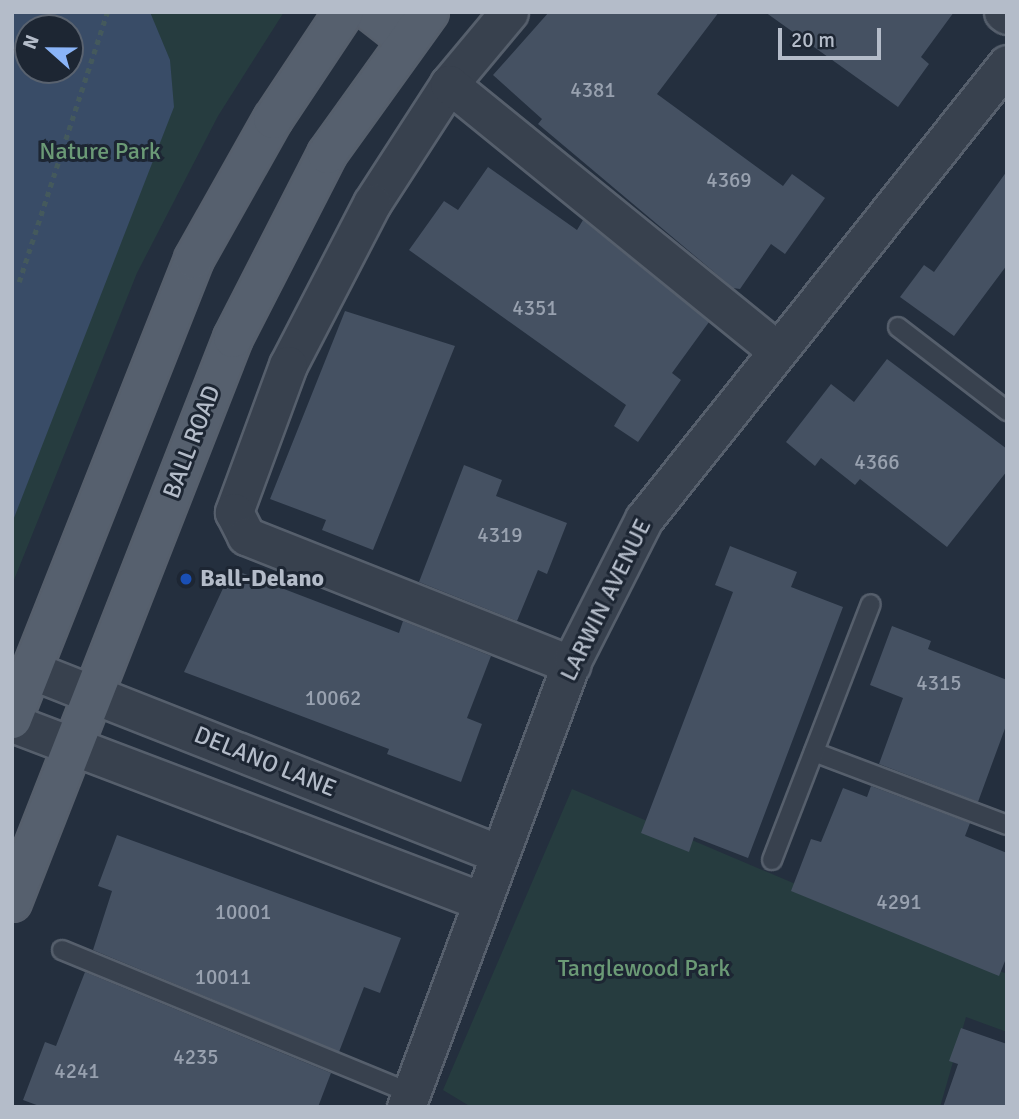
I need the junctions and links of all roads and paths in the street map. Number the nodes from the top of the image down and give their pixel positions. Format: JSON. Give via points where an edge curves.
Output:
{"nodes":[{"id":1,"x":107,"y":12,"type":"edge"},
{"id":2,"x":344,"y":12,"type":"edge"},
{"id":3,"x":371,"y":12,"type":"edge"},
{"id":4,"x":509,"y":12,"type":"edge"},
{"id":5,"x":418,"y":26,"type":"edge"},
{"id":6,"x":1007,"y":64,"type":"edge"},
{"id":7,"x":449,"y":84,"type":"junction"},
{"id":8,"x":19,"y":282,"type":"dead end"},
{"id":9,"x":898,"y":327,"type":"dead end"},
{"id":10,"x":776,"y":350,"type":"junction"},
{"id":11,"x":1004,"y":403,"type":"edge"},
{"id":12,"x":871,"y":604,"type":"dead end"},
{"id":13,"x":571,"y":665,"type":"junction"},
{"id":14,"x":31,"y":670,"type":"junction"},
{"id":15,"x":93,"y":694,"type":"junction"},
{"id":16,"x":12,"y":721,"type":"edge"},
{"id":17,"x":73,"y":747,"type":"junction"},
{"id":18,"x":814,"y":751,"type":"junction"},
{"id":19,"x":1007,"y":825,"type":"edge"},
{"id":20,"x":499,"y":854,"type":"junction"},
{"id":21,"x":772,"y":860,"type":"dead end"},
{"id":22,"x":481,"y":901,"type":"junction"},
{"id":23,"x":12,"y":902,"type":"edge"},
{"id":24,"x":62,"y":950,"type":"dead end"},
{"id":25,"x":408,"y":1100,"type":"edge"}],
"edges":[{"from":1,"to":8,"type":"path"},
{"from":2,"to":14,"type":"main road","via":[[273,119],[194,259]]},
{"from":3,"to":5,"type":"main road"},
{"from":4,"to":7,"type":"street"},
{"from":5,"to":15,"type":"main road","name":"BALL ROAD","via":[[315,175],[239,326]]},
{"from":6,"to":10,"type":"street","name":"LARWIN AVENUE"},
{"from":7,"to":10,"type":"street"},
{"from":7,"to":13,"type":"street","via":[[372,203],[288,365],[234,512],[246,537]]},
{"from":9,"to":11,"type":"lane"},
{"from":10,"to":13,"type":"street","name":"LARWIN AVENUE","via":[[644,519]]},
{"from":12,"to":18,"type":"lane"},
{"from":13,"to":20,"type":"street","name":"LARWIN AVENUE"},
{"from":14,"to":15,"type":"street","name":"DELANO LANE"},
{"from":14,"to":16,"type":"main road"},
{"from":15,"to":17,"type":"main road","name":"BALL ROAD"},
{"from":15,"to":20,"type":"street","name":"DELANO LANE"},
{"from":16,"to":17,"type":"street"},
{"from":17,"to":22,"type":"street"},
{"from":17,"to":23,"type":"main road","name":"BALL ROAD"},
{"from":18,"to":19,"type":"lane"},
{"from":18,"to":21,"type":"lane"},
{"from":20,"to":22,"type":"street","name":"LARWIN AVENUE"},
{"from":22,"to":25,"type":"street","name":"LARWIN AVENUE"},
{"from":24,"to":25,"type":"lane"}]}
